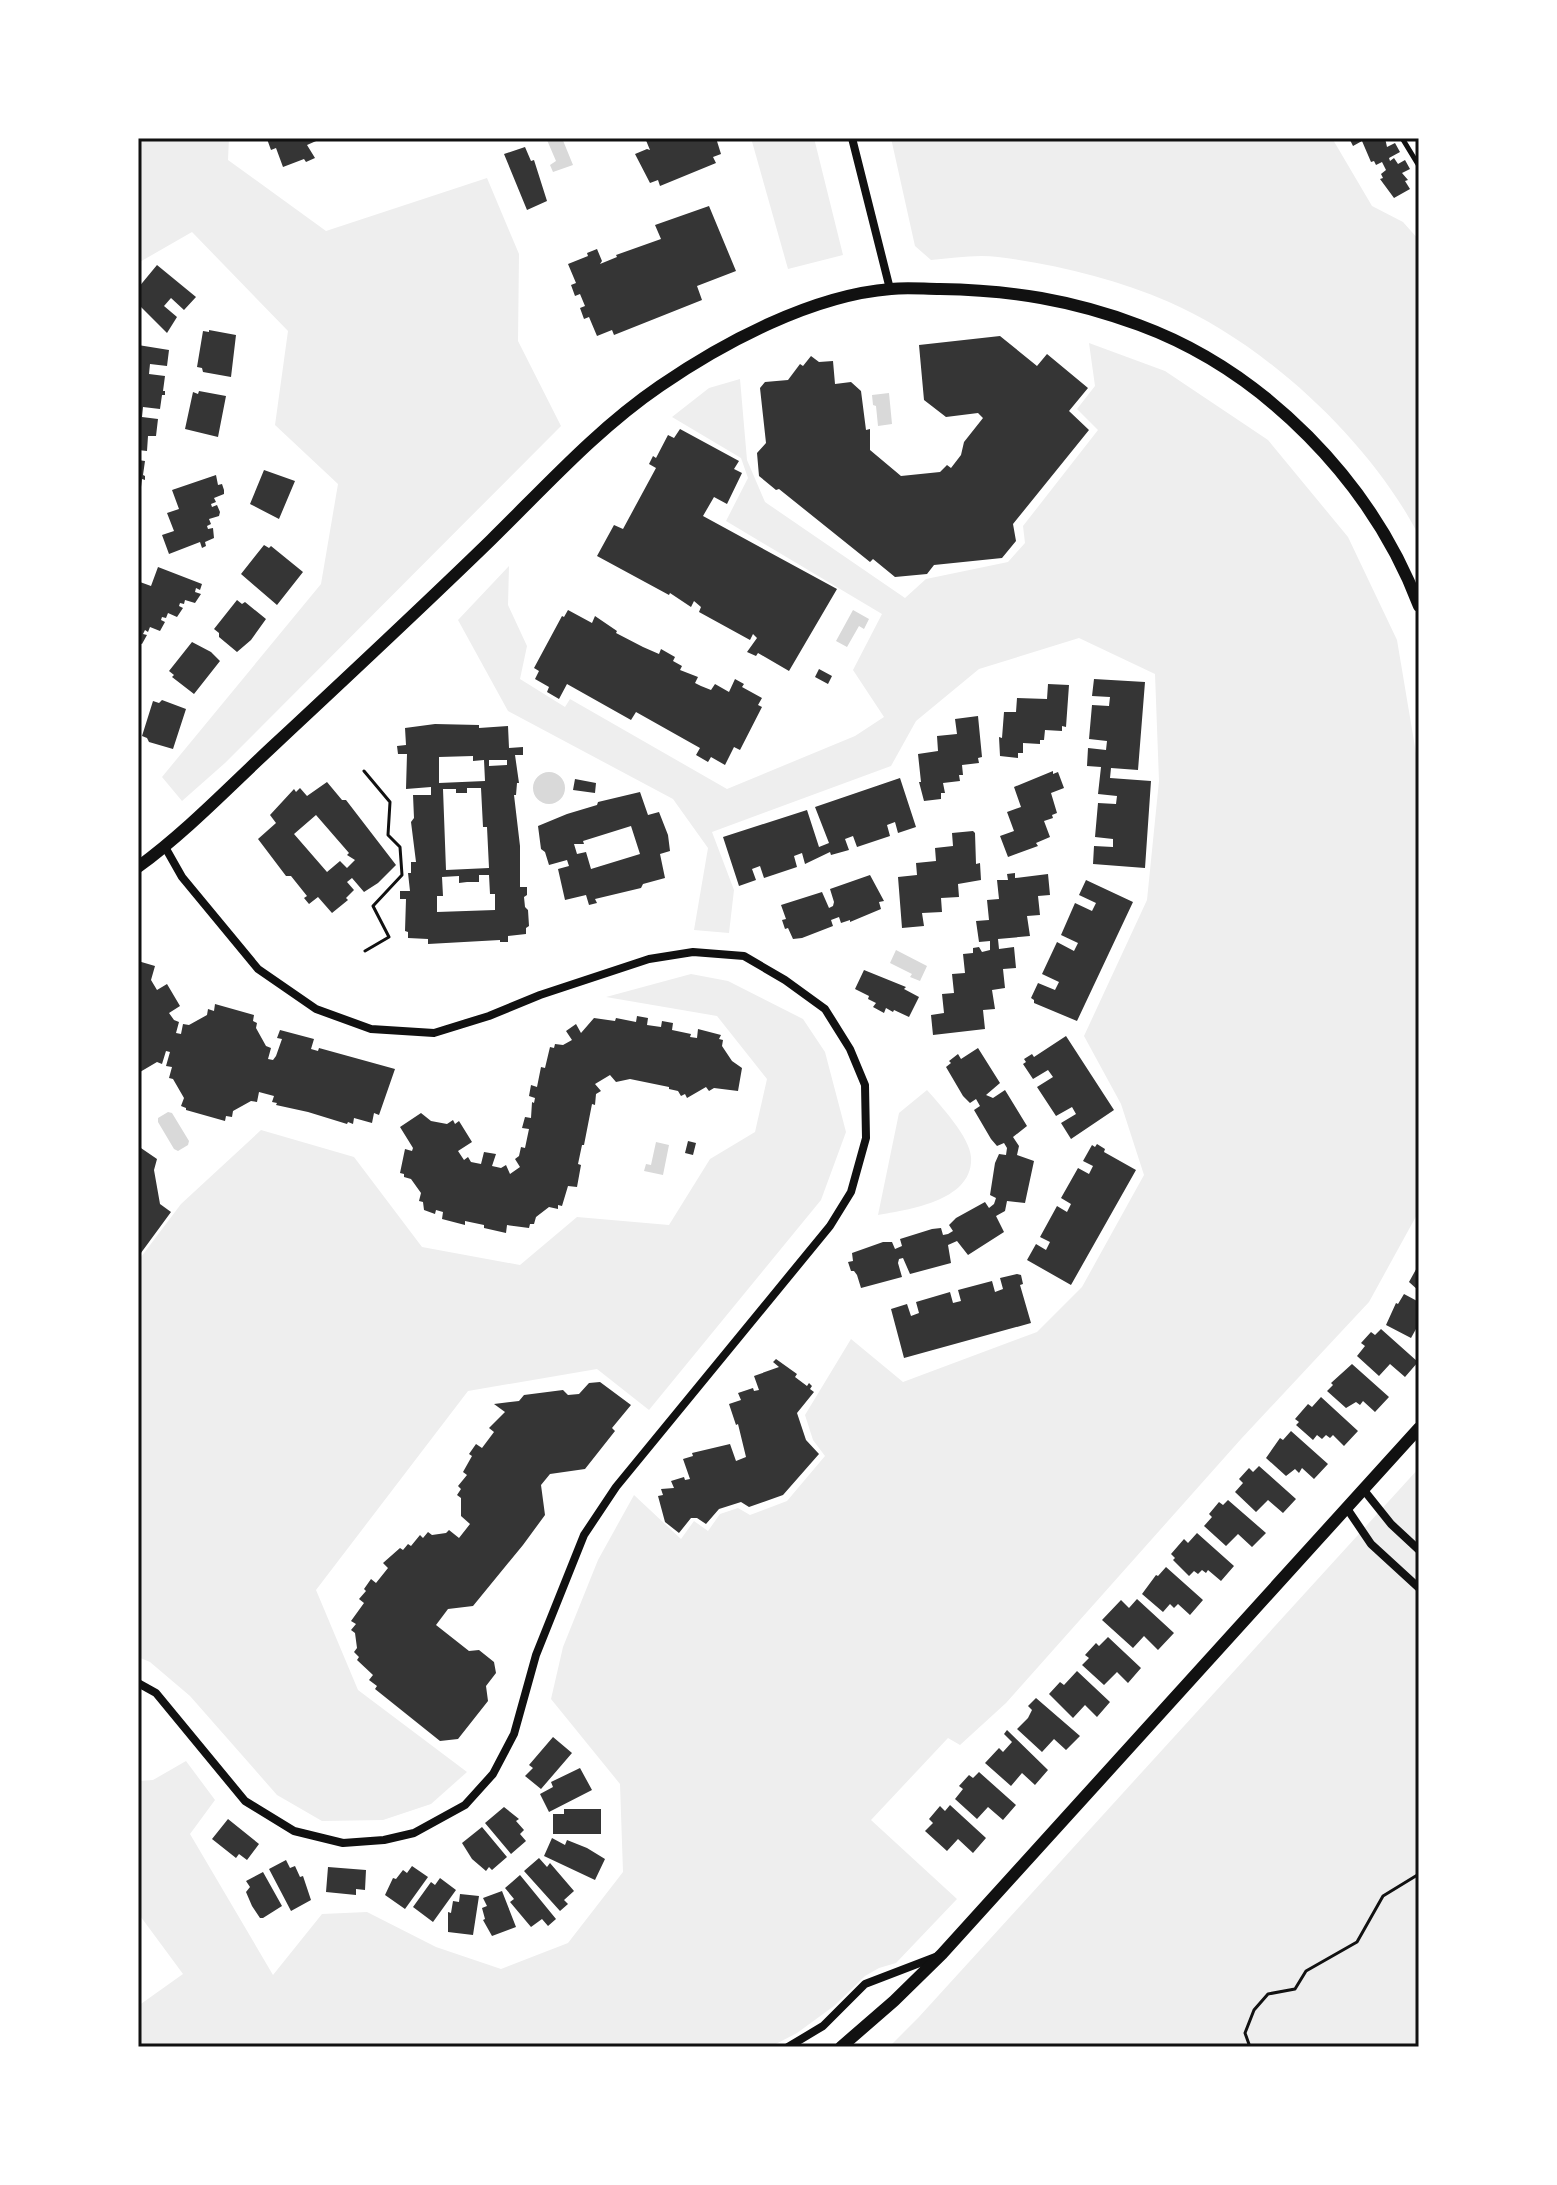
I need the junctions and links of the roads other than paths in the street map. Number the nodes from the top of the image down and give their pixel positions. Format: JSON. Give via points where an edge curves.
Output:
{"nodes":[{"id":1,"x":852,"y":138,"type":"edge"},
{"id":2,"x":1402,"y":138,"type":"edge"},
{"id":3,"x":1419,"y":166,"type":"edge"},
{"id":4,"x":890,"y":289,"type":"junction"},
{"id":5,"x":1419,"y":606,"type":"edge"},
{"id":6,"x":165,"y":847,"type":"junction"},
{"id":7,"x":138,"y":867,"type":"edge"},
{"id":8,"x":1419,"y":1428,"type":"edge"},
{"id":9,"x":1363,"y":1489,"type":"junction"},
{"id":10,"x":1346,"y":1507,"type":"junction"},
{"id":11,"x":1419,"y":1550,"type":"edge"},
{"id":12,"x":1419,"y":1588,"type":"edge"},
{"id":13,"x":138,"y":1683,"type":"edge"},
{"id":14,"x":942,"y":1954,"type":"junction"},
{"id":15,"x":788,"y":2047,"type":"edge"},
{"id":16,"x":841,"y":2047,"type":"edge"}],
"edges":[{"from":1,"to":4,"type":"street"},
{"from":2,"to":3,"type":"lane"},
{"from":4,"to":5,"type":"street","via":[[1037,295],[1099,310],[1210,359],[1270,402],[1320,449],[1398,557]]},
{"from":4,"to":6,"type":"street","via":[[759,328],[657,388],[597,437]]},
{"from":6,"to":7,"type":"street"},
{"from":6,"to":13,"type":"street","via":[[182,877],[258,969],[316,1009],[371,1029],[434,1033],[649,959],[693,952],[744,956],[825,1009],[865,1085],[866,1138],[851,1192],[830,1226],[616,1487],[584,1535],[536,1655],[514,1734],[493,1774],[465,1805],[414,1833],[384,1840],[343,1843],[294,1831],[245,1801],[156,1693]]},
{"from":8,"to":9,"type":"street"},
{"from":9,"to":10,"type":"street"},
{"from":9,"to":11,"type":"street"},
{"from":10,"to":12,"type":"street","via":[[1371,1544]]},
{"from":10,"to":14,"type":"street"},
{"from":14,"to":15,"type":"street","via":[[865,1984],[823,2026]]},
{"from":14,"to":16,"type":"street"}]}
